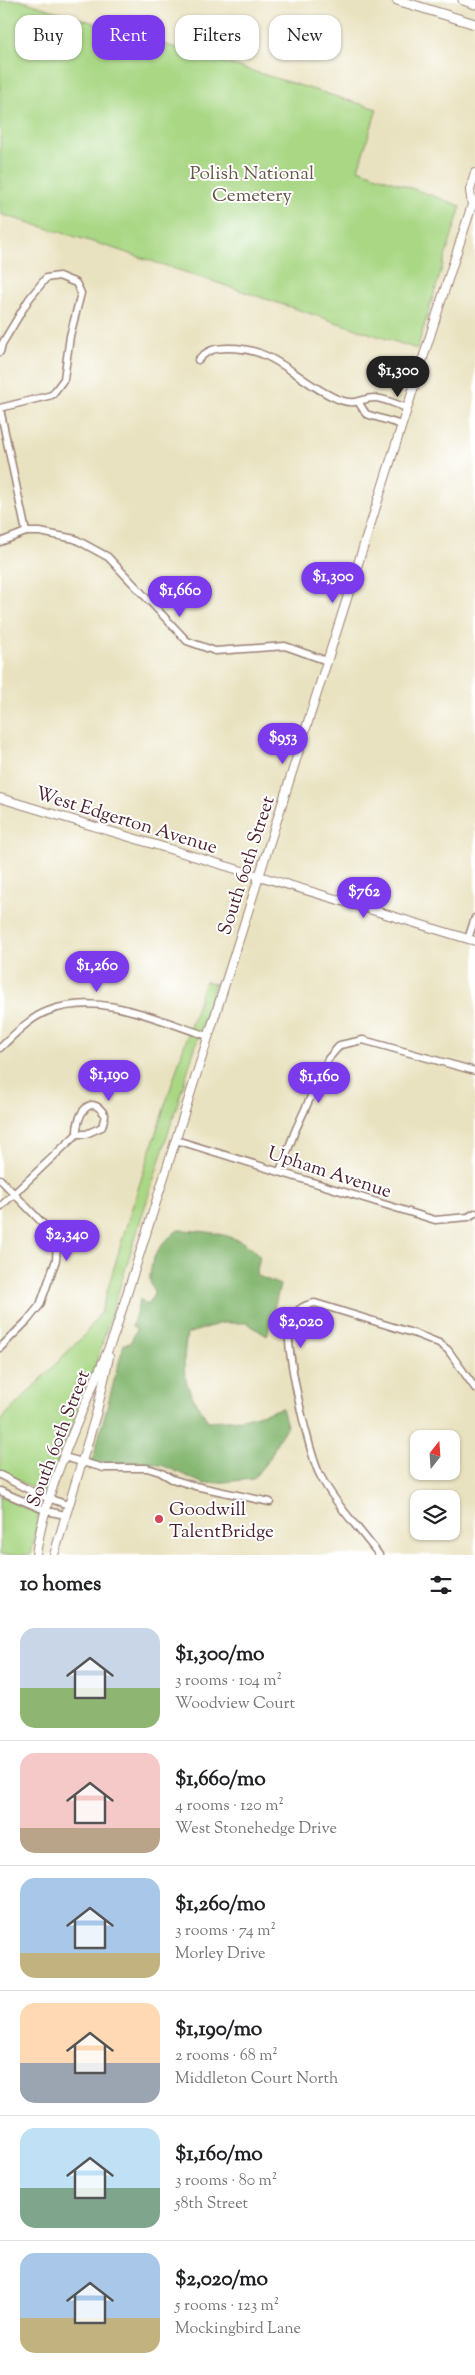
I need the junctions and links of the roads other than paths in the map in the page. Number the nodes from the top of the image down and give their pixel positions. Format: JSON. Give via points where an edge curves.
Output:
{"nodes":[{"id":1,"x":397,"y":0,"type":"edge"},
{"id":2,"x":463,"y":0,"type":"edge"},
{"id":3,"x":475,"y":4,"type":"edge"},
{"id":4,"x":475,"y":24,"type":"edge"},
{"id":5,"x":475,"y":173,"type":"edge"},
{"id":6,"x":473,"y":203,"type":"edge"},
{"id":7,"x":0,"y":352,"type":"edge"},
{"id":8,"x":198,"y":360,"type":"dead end"},
{"id":9,"x":359,"y":403,"type":"junction"},
{"id":10,"x":0,"y":408,"type":"edge"},
{"id":11,"x":407,"y":408,"type":"junction"},
{"id":12,"x":402,"y":425,"type":"junction"},
{"id":13,"x":26,"y":532,"type":"junction"},
{"id":14,"x":0,"y":542,"type":"edge"},
{"id":15,"x":328,"y":661,"type":"junction"},
{"id":16,"x":0,"y":798,"type":"edge"},
{"id":17,"x":260,"y":875,"type":"junction"},
{"id":18,"x":475,"y":918,"type":"edge"},
{"id":19,"x":472,"y":940,"type":"edge"},
{"id":20,"x":208,"y":1036,"type":"junction"},
{"id":21,"x":0,"y":1048,"type":"edge"},
{"id":22,"x":475,"y":1071,"type":"edge"},
{"id":23,"x":77,"y":1134,"type":"junction"},
{"id":24,"x":176,"y":1140,"type":"junction"},
{"id":25,"x":280,"y":1171,"type":"junction"},
{"id":26,"x":0,"y":1179,"type":"edge"},
{"id":27,"x":14,"y":1194,"type":"junction"},
{"id":28,"x":0,"y":1207,"type":"edge"},
{"id":29,"x":475,"y":1213,"type":"edge"},
{"id":30,"x":114,"y":1335,"type":"junction"},
{"id":31,"x":0,"y":1348,"type":"edge"},
{"id":32,"x":475,"y":1388,"type":"edge"},
{"id":33,"x":64,"y":1457,"type":"junction"},
{"id":34,"x":81,"y":1462,"type":"junction"},
{"id":35,"x":0,"y":1476,"type":"edge"},
{"id":36,"x":0,"y":1491,"type":"edge"},
{"id":37,"x":51,"y":1499,"type":"junction"},
{"id":38,"x":270,"y":1502,"type":"dead end"},
{"id":39,"x":68,"y":1505,"type":"junction"},
{"id":40,"x":47,"y":1511,"type":"junction"},
{"id":41,"x":64,"y":1515,"type":"junction"},
{"id":42,"x":36,"y":1555,"type":"edge"},
{"id":43,"x":54,"y":1555,"type":"edge"},
{"id":44,"x":379,"y":1555,"type":"edge"}],
"edges":[{"from":1,"to":4,"type":"main road"},
{"from":2,"to":3,"type":"main road"},
{"from":5,"to":6,"type":"street","name":"South 60th Street","via":[[470,190]]},
{"from":6,"to":11,"type":"street","name":"South 60th Street"},
{"from":7,"to":10,"type":"street","via":[[29,300],[46,278],[59,276],[76,283],[81,294],[70,336],[64,379],[52,395]]},
{"from":8,"to":9,"type":"street","via":[[208,351],[219,348],[259,352],[278,360],[334,398]]},
{"from":9,"to":11,"type":"street","via":[[374,398]]},
{"from":9,"to":12,"type":"street","via":[[366,414]]},
{"from":10,"to":13,"type":"street"},
{"from":11,"to":12,"type":"street","name":"South 60th Street"},
{"from":12,"to":15,"type":"street","name":"South 60th Street"},
{"from":13,"to":14,"type":"street"},
{"from":13,"to":15,"type":"street","via":[[75,538],[108,557],[187,641],[215,651],[285,646]]},
{"from":15,"to":17,"type":"street","name":"South 60th Street"},
{"from":16,"to":17,"type":"street","name":"West Edgerton Avenue"},
{"from":17,"to":19,"type":"street","name":"West Edgerton Avenue"},
{"from":17,"to":20,"type":"street","name":"South 60th Street"},
{"from":18,"to":19,"type":"street"},
{"from":20,"to":21,"type":"street","via":[[112,1005],[80,1003],[47,1011],[22,1026]]},
{"from":20,"to":24,"type":"street","name":"South 60th Street"},
{"from":22,"to":25,"type":"street","via":[[363,1040],[340,1045],[328,1059]]},
{"from":23,"to":23,"type":"street","via":[[102,1127],[105,1115],[101,1109],[88,1106],[81,1111]]},
{"from":23,"to":27,"type":"street"},
{"from":24,"to":25,"type":"street","name":"Upham Avenue"},
{"from":24,"to":30,"type":"street","name":"South 60th Street"},
{"from":25,"to":29,"type":"street","name":"Upham Avenue","via":[[435,1220],[468,1217]]},
{"from":26,"to":27,"type":"street"},
{"from":27,"to":28,"type":"street"},
{"from":27,"to":31,"type":"street","via":[[50,1231],[57,1244],[56,1260],[40,1305]]},
{"from":30,"to":33,"type":"street","name":"South 60th Street"},
{"from":30,"to":34,"type":"street","name":"South 60th Street"},
{"from":32,"to":44,"type":"street","via":[[448,1350],[416,1334],[315,1303],[302,1307],[292,1317],[289,1338],[299,1401],[307,1441],[319,1475]]},
{"from":33,"to":34,"type":"street"},
{"from":33,"to":37,"type":"street","name":"South 60th Street"},
{"from":34,"to":38,"type":"street","via":[[104,1468],[147,1468],[195,1486]]},
{"from":34,"to":39,"type":"street","name":"South 60th Street"},
{"from":35,"to":37,"type":"street"},
{"from":36,"to":40,"type":"street"},
{"from":37,"to":39,"type":"street"},
{"from":37,"to":40,"type":"street","name":"South 60th Street"},
{"from":39,"to":41,"type":"street","name":"South 60th Street"},
{"from":40,"to":41,"type":"street"},
{"from":40,"to":42,"type":"street","name":"South 60th Street"},
{"from":41,"to":43,"type":"street","name":"South 60th Street"}]}
